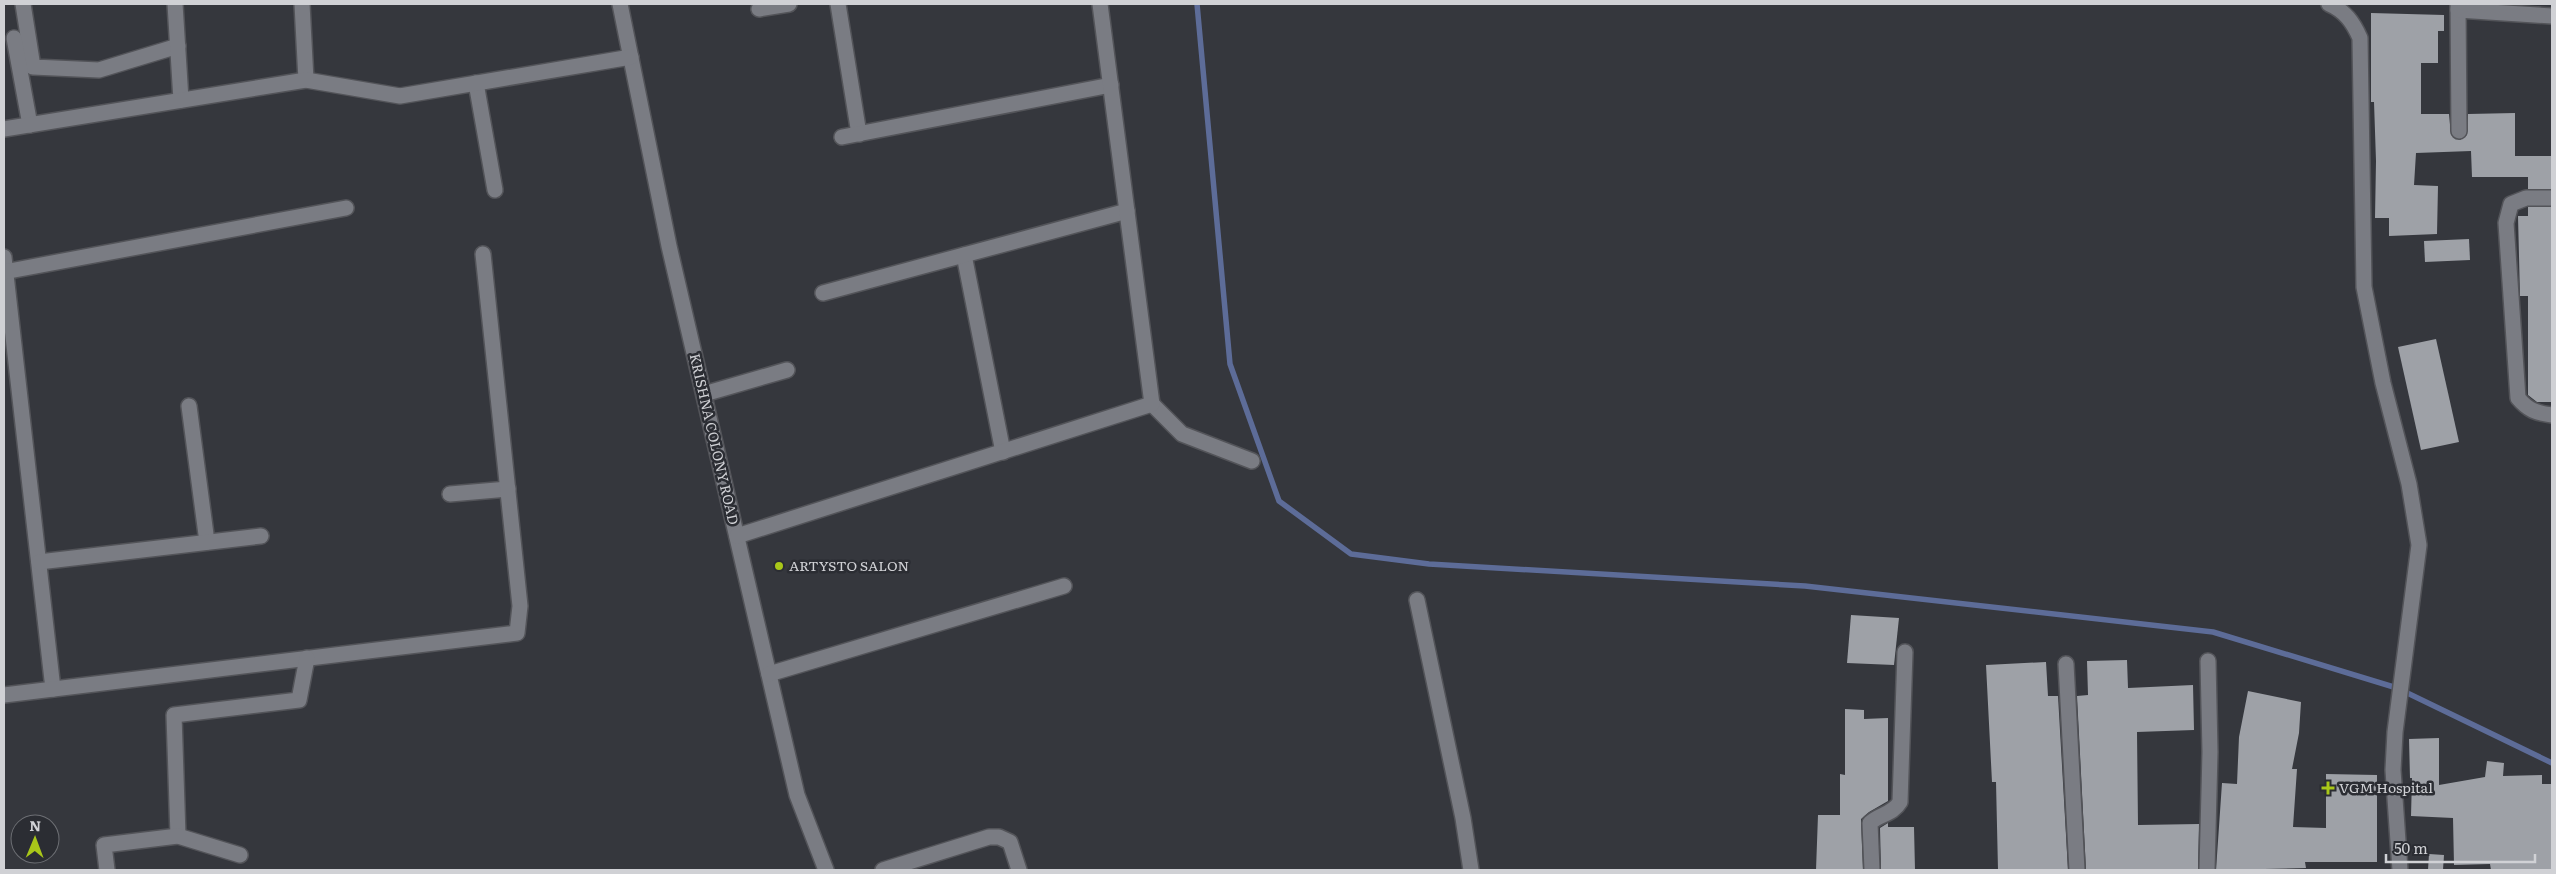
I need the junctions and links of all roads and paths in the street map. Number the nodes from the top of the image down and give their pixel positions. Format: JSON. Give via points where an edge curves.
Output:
{"nodes":[{"id":1,"x":23,"y":4,"type":"edge"},
{"id":2,"x":175,"y":4,"type":"edge"},
{"id":3,"x":302,"y":4,"type":"edge"},
{"id":4,"x":620,"y":4,"type":"edge"},
{"id":5,"x":789,"y":4,"type":"edge"},
{"id":6,"x":838,"y":4,"type":"edge"},
{"id":7,"x":1100,"y":4,"type":"edge"},
{"id":8,"x":2330,"y":4,"type":"edge"},
{"id":9,"x":2458,"y":7,"type":"edge"},
{"id":10,"x":760,"y":9,"type":"dead end"},
{"id":11,"x":2552,"y":16,"type":"edge"},
{"id":12,"x":14,"y":38,"type":"dead end"},
{"id":13,"x":178,"y":46,"type":"junction"},
{"id":14,"x":631,"y":57,"type":"junction"},
{"id":15,"x":306,"y":80,"type":"junction"},
{"id":16,"x":476,"y":83,"type":"junction"},
{"id":17,"x":1111,"y":85,"type":"junction"},
{"id":18,"x":181,"y":100,"type":"junction"},
{"id":19,"x":30,"y":125,"type":"junction"},
{"id":20,"x":4,"y":129,"type":"edge"},
{"id":21,"x":2459,"y":131,"type":"dead end"},
{"id":22,"x":859,"y":134,"type":"junction"},
{"id":23,"x":842,"y":138,"type":"dead end"},
{"id":24,"x":495,"y":190,"type":"dead end"},
{"id":25,"x":2552,"y":198,"type":"edge"},
{"id":26,"x":346,"y":208,"type":"dead end"},
{"id":27,"x":1127,"y":211,"type":"junction"},
{"id":28,"x":483,"y":254,"type":"dead end"},
{"id":29,"x":964,"y":255,"type":"junction"},
{"id":30,"x":4,"y":267,"type":"edge"},
{"id":31,"x":823,"y":293,"type":"dead end"},
{"id":32,"x":787,"y":370,"type":"dead end"},
{"id":33,"x":704,"y":394,"type":"junction"},
{"id":34,"x":1152,"y":404,"type":"junction"},
{"id":35,"x":189,"y":406,"type":"dead end"},
{"id":36,"x":2552,"y":415,"type":"edge"},
{"id":37,"x":1004,"y":452,"type":"junction"},
{"id":38,"x":1252,"y":462,"type":"dead end"},
{"id":39,"x":508,"y":488,"type":"junction"},
{"id":40,"x":450,"y":494,"type":"dead end"},
{"id":41,"x":261,"y":536,"type":"dead end"},
{"id":42,"x":737,"y":536,"type":"junction"},
{"id":43,"x":207,"y":542,"type":"junction"},
{"id":44,"x":39,"y":562,"type":"junction"},
{"id":45,"x":1064,"y":586,"type":"dead end"},
{"id":46,"x":1417,"y":600,"type":"dead end"},
{"id":47,"x":1905,"y":652,"type":"dead end"},
{"id":48,"x":307,"y":658,"type":"junction"},
{"id":49,"x":2208,"y":661,"type":"dead end"},
{"id":50,"x":2066,"y":664,"type":"dead end"},
{"id":51,"x":769,"y":674,"type":"junction"},
{"id":52,"x":53,"y":689,"type":"junction"},
{"id":53,"x":4,"y":695,"type":"edge"},
{"id":54,"x":178,"y":836,"type":"junction"},
{"id":55,"x":240,"y":855,"type":"dead end"},
{"id":56,"x":107,"y":870,"type":"edge"},
{"id":57,"x":826,"y":870,"type":"edge"},
{"id":58,"x":884,"y":870,"type":"edge"},
{"id":59,"x":1020,"y":870,"type":"edge"},
{"id":60,"x":1471,"y":870,"type":"edge"},
{"id":61,"x":1872,"y":870,"type":"edge"},
{"id":62,"x":2077,"y":870,"type":"edge"},
{"id":63,"x":2207,"y":870,"type":"edge"},
{"id":64,"x":2400,"y":870,"type":"edge"}],
"edges":[{"from":1,"to":13,"type":"street","via":[[33,66],[98,70]]},
{"from":2,"to":13,"type":"street"},
{"from":3,"to":15,"type":"street"},
{"from":4,"to":14,"type":"street","name":"KRISHNA COLONY ROAD"},
{"from":5,"to":10,"type":"street"},
{"from":6,"to":22,"type":"street"},
{"from":7,"to":17,"type":"street"},
{"from":8,"to":64,"type":"street","via":[[2353,22],[2360,38],[2364,287],[2417,528],[2418,545],[2393,770]]},
{"from":9,"to":11,"type":"street"},
{"from":9,"to":21,"type":"street"},
{"from":12,"to":19,"type":"street"},
{"from":13,"to":18,"type":"street"},
{"from":14,"to":16,"type":"street"},
{"from":14,"to":33,"type":"street","name":"KRISHNA COLONY ROAD","via":[[669,246]]},
{"from":15,"to":16,"type":"street","via":[[400,96]]},
{"from":15,"to":18,"type":"street"},
{"from":16,"to":24,"type":"street"},
{"from":17,"to":22,"type":"street"},
{"from":17,"to":27,"type":"street"},
{"from":18,"to":19,"type":"street"},
{"from":19,"to":20,"type":"street"},
{"from":22,"to":23,"type":"street"},
{"from":25,"to":36,"type":"street","via":[[2526,198],[2511,204],[2506,223],[2518,398],[2527,409]]},
{"from":26,"to":30,"type":"street"},
{"from":27,"to":29,"type":"street"},
{"from":27,"to":34,"type":"street"},
{"from":28,"to":39,"type":"street"},
{"from":29,"to":31,"type":"street"},
{"from":29,"to":37,"type":"street"},
{"from":30,"to":44,"type":"street"},
{"from":32,"to":33,"type":"street"},
{"from":33,"to":42,"type":"street","name":"KRISHNA COLONY ROAD"},
{"from":34,"to":37,"type":"street"},
{"from":34,"to":38,"type":"street","via":[[1182,434]]},
{"from":35,"to":43,"type":"street"},
{"from":37,"to":42,"type":"street"},
{"from":39,"to":40,"type":"street"},
{"from":39,"to":48,"type":"street","via":[[520,606],[517,633]]},
{"from":41,"to":43,"type":"street"},
{"from":42,"to":51,"type":"street","name":"KRISHNA COLONY ROAD"},
{"from":43,"to":44,"type":"street"},
{"from":44,"to":52,"type":"street"},
{"from":45,"to":51,"type":"street"},
{"from":46,"to":60,"type":"street"},
{"from":47,"to":61,"type":"street","via":[[1900,802],[1895,810],[1870,823]]},
{"from":48,"to":52,"type":"street"},
{"from":48,"to":54,"type":"street","via":[[299,700],[174,715]]},
{"from":49,"to":63,"type":"street"},
{"from":50,"to":62,"type":"street"},
{"from":51,"to":57,"type":"street","name":"KRISHNA COLONY ROAD","via":[[797,795]]},
{"from":52,"to":53,"type":"street"},
{"from":54,"to":55,"type":"street"},
{"from":54,"to":56,"type":"street","via":[[104,845]]},
{"from":58,"to":59,"type":"street","via":[[999,837],[1010,842]]}]}
